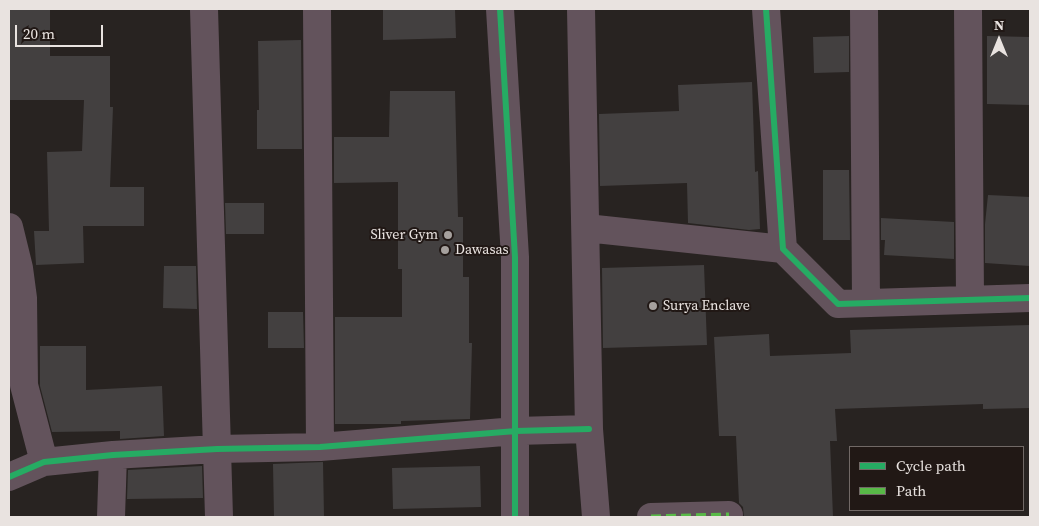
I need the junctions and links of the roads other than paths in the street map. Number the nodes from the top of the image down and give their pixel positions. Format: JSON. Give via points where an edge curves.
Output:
{"nodes":[{"id":1,"x":204,"y":9,"type":"edge"},
{"id":2,"x":317,"y":9,"type":"edge"},
{"id":3,"x":500,"y":9,"type":"edge"},
{"id":4,"x":581,"y":9,"type":"edge"},
{"id":5,"x":766,"y":9,"type":"edge"},
{"id":6,"x":864,"y":9,"type":"edge"},
{"id":7,"x":968,"y":9,"type":"edge"},
{"id":8,"x":9,"y":227,"type":"edge"},
{"id":9,"x":586,"y":228,"type":"junction"},
{"id":10,"x":783,"y":249,"type":"junction"},
{"id":11,"x":1030,"y":298,"type":"edge"},
{"id":12,"x":970,"y":299,"type":"junction"},
{"id":13,"x":866,"y":303,"type":"junction"},
{"id":14,"x":17,"y":380,"type":"edge"},
{"id":15,"x":589,"y":429,"type":"junction"},
{"id":16,"x":516,"y":431,"type":"junction"},
{"id":17,"x":320,"y":447,"type":"junction"},
{"id":18,"x":217,"y":449,"type":"junction"},
{"id":19,"x":113,"y":455,"type":"junction"},
{"id":20,"x":44,"y":462,"type":"junction"},
{"id":21,"x":9,"y":477,"type":"edge"},
{"id":22,"x":729,"y":515,"type":"dead end"},
{"id":23,"x":111,"y":517,"type":"edge"},
{"id":24,"x":219,"y":517,"type":"edge"},
{"id":25,"x":515,"y":517,"type":"edge"},
{"id":26,"x":596,"y":517,"type":"edge"},
{"id":27,"x":651,"y":517,"type":"edge"}],
"edges":[{"from":1,"to":18,"type":"street"},
{"from":2,"to":17,"type":"street"},
{"from":3,"to":16,"type":"street","via":[[516,256]]},
{"from":4,"to":9,"type":"street"},
{"from":5,"to":10,"type":"street"},
{"from":6,"to":13,"type":"street"},
{"from":7,"to":12,"type":"street"},
{"from":8,"to":14,"type":"street","via":[[24,298]]},
{"from":9,"to":10,"type":"street"},
{"from":9,"to":15,"type":"street"},
{"from":10,"to":13,"type":"street","via":[[838,304]]},
{"from":11,"to":12,"type":"street"},
{"from":12,"to":13,"type":"street"},
{"from":14,"to":20,"type":"street"},
{"from":15,"to":16,"type":"street"},
{"from":15,"to":26,"type":"street"},
{"from":16,"to":17,"type":"street"},
{"from":16,"to":25,"type":"street"},
{"from":17,"to":18,"type":"street"},
{"from":18,"to":19,"type":"street"},
{"from":18,"to":24,"type":"street"},
{"from":19,"to":20,"type":"street"},
{"from":19,"to":23,"type":"street"},
{"from":20,"to":21,"type":"street"},
{"from":22,"to":27,"type":"street"}]}
